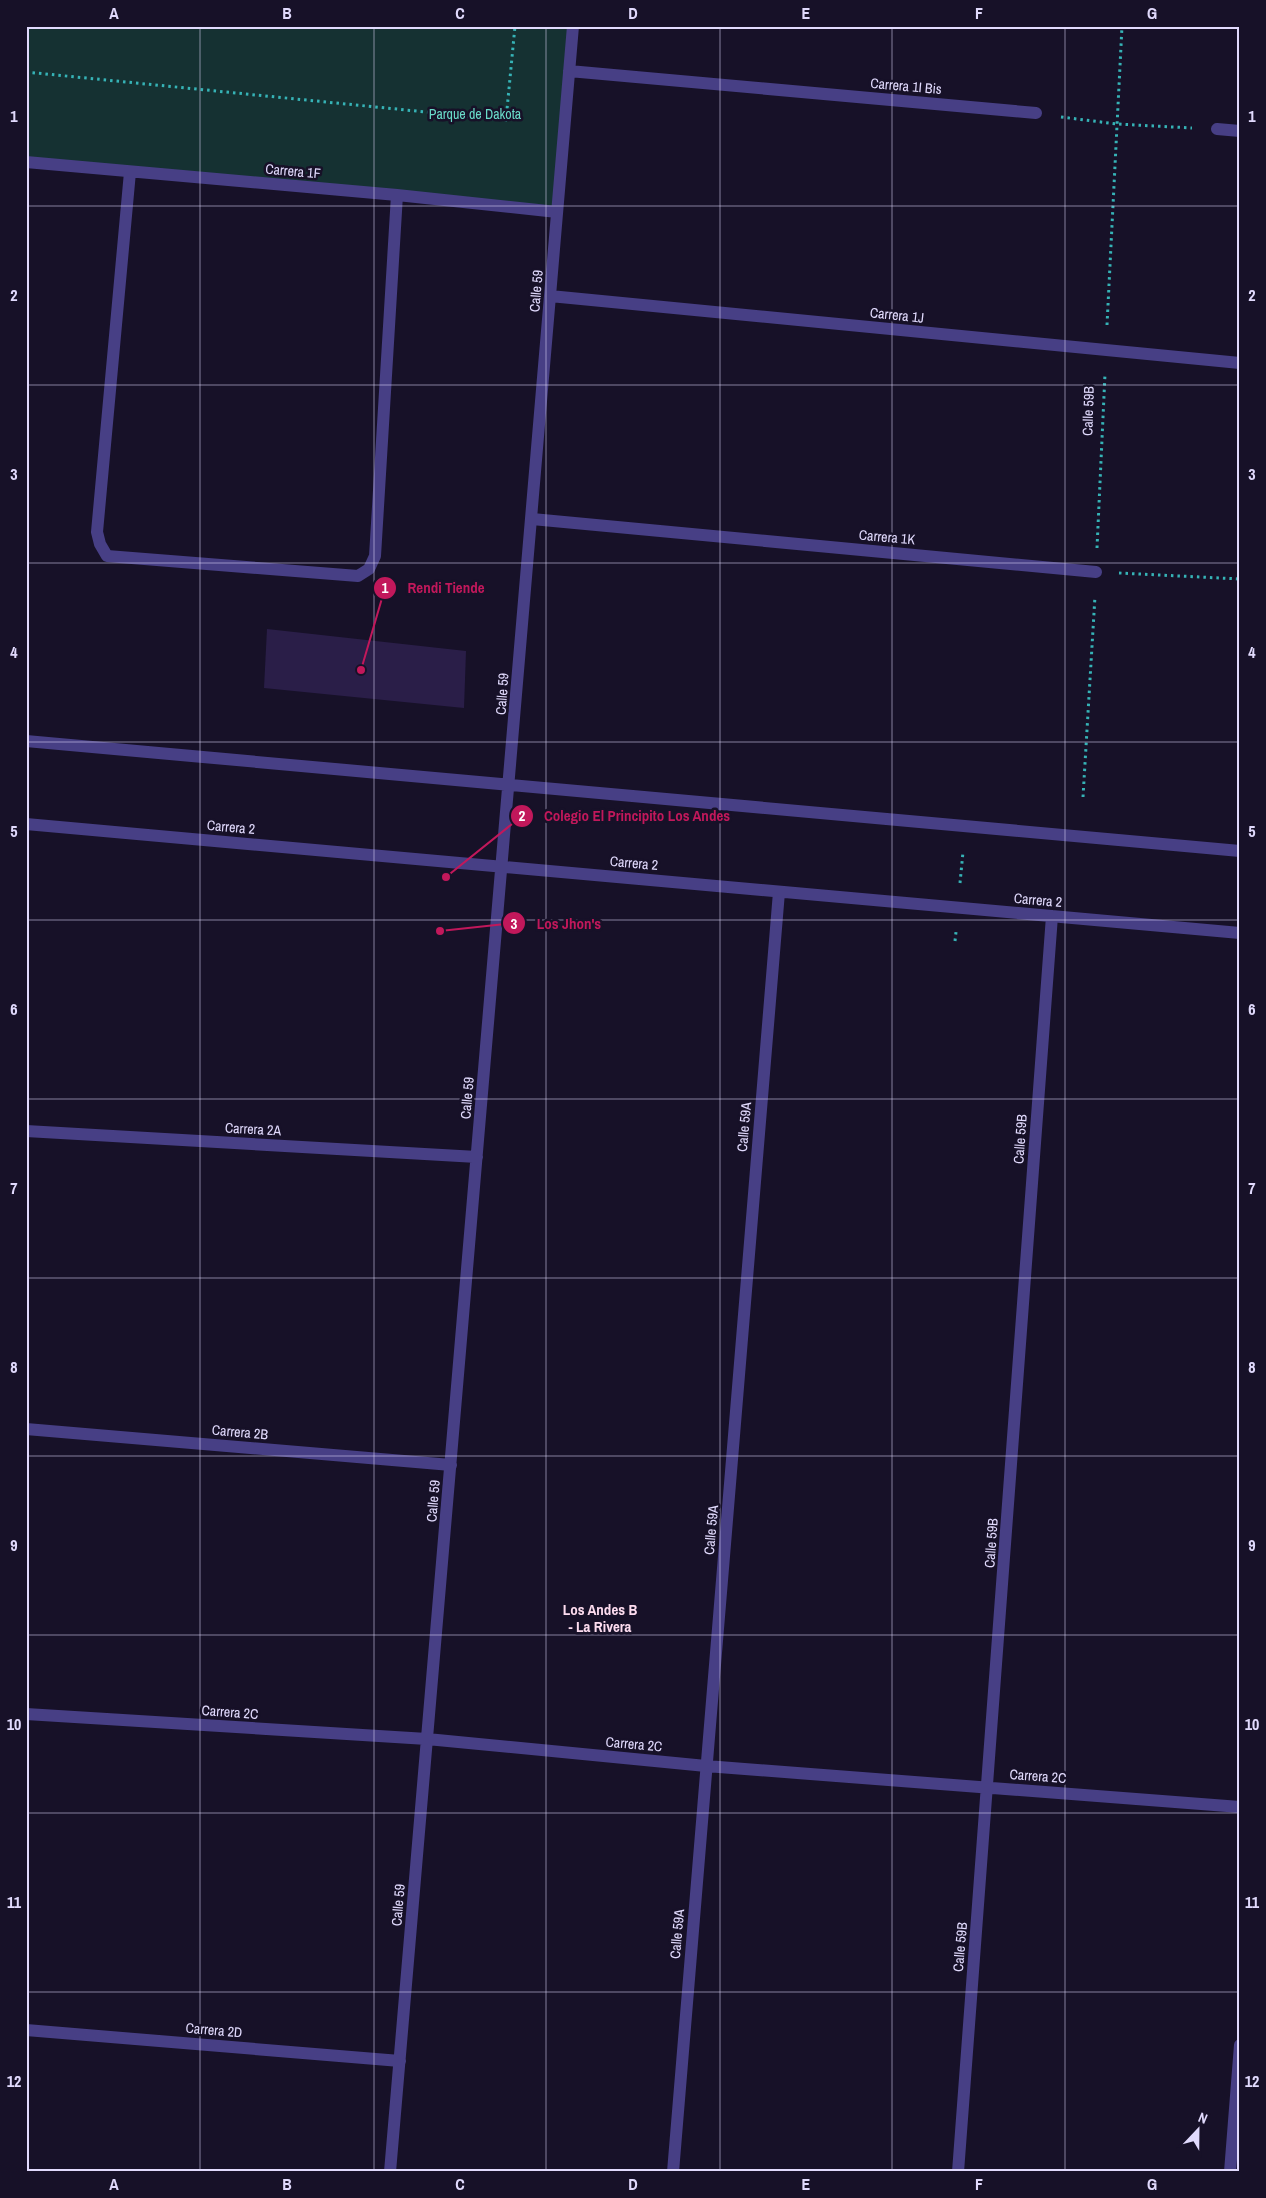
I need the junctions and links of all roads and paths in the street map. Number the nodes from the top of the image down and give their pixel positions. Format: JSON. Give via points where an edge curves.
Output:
{"nodes":[{"id":1,"x":515,"y":26,"type":"edge"},
{"id":2,"x":573,"y":26,"type":"edge"},
{"id":3,"x":1122,"y":26,"type":"edge"},
{"id":4,"x":569,"y":71,"type":"junction"},
{"id":5,"x":26,"y":72,"type":"edge"},
{"id":6,"x":1036,"y":113,"type":"joint"},
{"id":7,"x":1117,"y":124,"type":"junction"},
{"id":8,"x":1217,"y":129,"type":"joint"},
{"id":9,"x":1240,"y":131,"type":"edge"},
{"id":10,"x":26,"y":162,"type":"edge"},
{"id":11,"x":130,"y":172,"type":"junction"},
{"id":12,"x":396,"y":195,"type":"junction"},
{"id":13,"x":558,"y":212,"type":"junction"},
{"id":14,"x":550,"y":296,"type":"junction"},
{"id":15,"x":1106,"y":350,"type":"junction"},
{"id":16,"x":1240,"y":363,"type":"edge"},
{"id":17,"x":532,"y":518,"type":"junction"},
{"id":18,"x":1096,"y":572,"type":"junction"},
{"id":19,"x":1240,"y":579,"type":"edge"},
{"id":20,"x":26,"y":742,"type":"edge"},
{"id":21,"x":509,"y":785,"type":"junction"},
{"id":22,"x":1083,"y":797,"type":"dead end"},
{"id":23,"x":26,"y":824,"type":"edge"},
{"id":24,"x":1240,"y":851,"type":"edge"},
{"id":25,"x":502,"y":866,"type":"junction"},
{"id":26,"x":779,"y":892,"type":"junction"},
{"id":27,"x":1052,"y":916,"type":"junction"},
{"id":28,"x":1240,"y":933,"type":"edge"},
{"id":29,"x":26,"y":1131,"type":"edge"},
{"id":30,"x":477,"y":1157,"type":"junction"},
{"id":31,"x":26,"y":1429,"type":"edge"},
{"id":32,"x":451,"y":1465,"type":"junction"},
{"id":33,"x":26,"y":1714,"type":"edge"},
{"id":34,"x":427,"y":1739,"type":"junction"},
{"id":35,"x":706,"y":1766,"type":"junction"},
{"id":36,"x":988,"y":1788,"type":"junction"},
{"id":37,"x":1240,"y":1807,"type":"edge"},
{"id":38,"x":26,"y":2030,"type":"edge"},
{"id":39,"x":1240,"y":2045,"type":"edge"},
{"id":40,"x":400,"y":2061,"type":"junction"},
{"id":41,"x":390,"y":2172,"type":"edge"},
{"id":42,"x":673,"y":2172,"type":"edge"},
{"id":43,"x":958,"y":2172,"type":"edge"},
{"id":44,"x":1230,"y":2172,"type":"edge"}],
"edges":[{"from":1,"to":5,"type":"path","via":[[506,120]]},
{"from":2,"to":4,"type":"street","name":"Calle 59"},
{"from":3,"to":7,"type":"path","name":"Calle 59B"},
{"from":4,"to":6,"type":"street","name":"Carrera 1I Bis"},
{"from":4,"to":13,"type":"street","name":"Calle 59"},
{"from":6,"to":7,"type":"path"},
{"from":7,"to":8,"type":"path"},
{"from":7,"to":15,"type":"path","name":"Calle 59B"},
{"from":8,"to":9,"type":"street"},
{"from":10,"to":11,"type":"street","name":"Carrera 1F"},
{"from":11,"to":12,"type":"street","name":"Carrera 1F"},
{"from":11,"to":12,"type":"street","via":[[97,532],[108,556],[117,557],[358,576],[369,569],[374,556]]},
{"from":12,"to":13,"type":"street","name":"Carrera 1F"},
{"from":13,"to":14,"type":"street","name":"Calle 59"},
{"from":14,"to":15,"type":"street","name":"Carrera 1J"},
{"from":14,"to":17,"type":"street","name":"Calle 59"},
{"from":15,"to":16,"type":"street","name":"Carrera 1J"},
{"from":15,"to":18,"type":"path","name":"Calle 59B"},
{"from":17,"to":18,"type":"street","name":"Carrera 1K"},
{"from":17,"to":21,"type":"street","name":"Calle 59"},
{"from":18,"to":19,"type":"path"},
{"from":18,"to":22,"type":"path","name":"Calle 59B"},
{"from":20,"to":21,"type":"street"},
{"from":21,"to":24,"type":"street"},
{"from":21,"to":25,"type":"street","name":"Calle 59"},
{"from":23,"to":25,"type":"street","name":"Carrera 2"},
{"from":25,"to":26,"type":"street","name":"Carrera 2"},
{"from":25,"to":30,"type":"street","name":"Calle 59"},
{"from":26,"to":27,"type":"street","name":"Carrera 2"},
{"from":26,"to":35,"type":"street","name":"Calle 59A"},
{"from":27,"to":28,"type":"street","name":"Carrera 2"},
{"from":27,"to":36,"type":"street","name":"Calle 59B"},
{"from":29,"to":30,"type":"street","name":"Carrera 2A"},
{"from":30,"to":32,"type":"street","name":"Calle 59"},
{"from":31,"to":32,"type":"street","name":"Carrera 2B"},
{"from":32,"to":34,"type":"street","name":"Calle 59"},
{"from":33,"to":34,"type":"street","name":"Carrera 2C"},
{"from":34,"to":35,"type":"street","name":"Carrera 2C"},
{"from":34,"to":40,"type":"street","name":"Calle 59"},
{"from":35,"to":36,"type":"street","name":"Carrera 2C"},
{"from":35,"to":42,"type":"street","name":"Calle 59A"},
{"from":36,"to":37,"type":"street","name":"Carrera 2C"},
{"from":36,"to":43,"type":"street","name":"Calle 59B"},
{"from":38,"to":40,"type":"street","name":"Carrera 2D"},
{"from":39,"to":44,"type":"street"},
{"from":40,"to":41,"type":"street","name":"Calle 59"}]}
